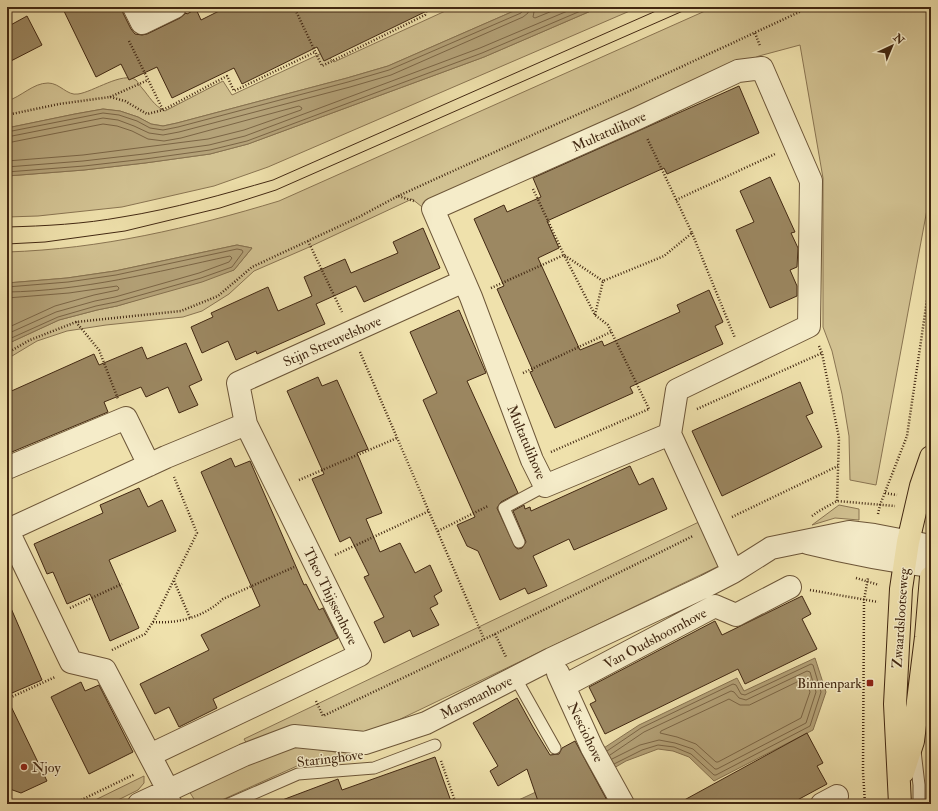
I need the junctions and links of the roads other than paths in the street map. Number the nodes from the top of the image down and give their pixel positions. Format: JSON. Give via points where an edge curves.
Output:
{"nodes":[{"id":1,"x":175,"y":7,"type":"edge"},
{"id":2,"x":138,"y":15,"type":"edge"},
{"id":3,"x":467,"y":289,"type":"junction"},
{"id":4,"x":246,"y":424,"type":"junction"},
{"id":5,"x":671,"y":427,"type":"junction"},
{"id":6,"x":931,"y":457,"type":"edge"},
{"id":7,"x":157,"y":461,"type":"junction"},
{"id":8,"x":7,"y":468,"type":"edge"},
{"id":9,"x":546,"y":486,"type":"junction"},
{"id":10,"x":7,"y":529,"type":"edge"},
{"id":11,"x":519,"y":542,"type":"dead end"},
{"id":12,"x":931,"y":546,"type":"edge"},
{"id":13,"x":906,"y":553,"type":"junction"},
{"id":14,"x":931,"y":566,"type":"edge"},
{"id":15,"x":733,"y":572,"type":"junction"},
{"id":16,"x":931,"y":577,"type":"edge"},
{"id":17,"x":790,"y":587,"type":"road end"},
{"id":18,"x":551,"y":659,"type":"junction"},
{"id":19,"x":515,"y":677,"type":"junction"},
{"id":20,"x":564,"y":686,"type":"junction"},
{"id":21,"x":914,"y":742,"type":"junction"},
{"id":22,"x":435,"y":745,"type":"dead end"},
{"id":23,"x":555,"y":748,"type":"dead end"},
{"id":24,"x":152,"y":759,"type":"junction"},
{"id":25,"x":900,"y":794,"type":"edge"},
{"id":26,"x":172,"y":797,"type":"edge"},
{"id":27,"x":139,"y":804,"type":"edge"},
{"id":28,"x":229,"y":804,"type":"edge"},
{"id":29,"x":624,"y":804,"type":"edge"},
{"id":30,"x":919,"y":804,"type":"edge"}],
"edges":[{"from":1,"to":2,"type":"street"},
{"from":3,"to":4,"type":"street","name":"Stijn Streuvelshove","via":[[351,332],[238,383]]},
{"from":3,"to":5,"type":"street","name":"Multatulihove","via":[[433,209],[738,71],[762,68],[812,181],[809,326],[677,390]]},
{"from":3,"to":9,"type":"street","name":"Multatulihove","via":[[532,460]]},
{"from":4,"to":7,"type":"street"},
{"from":4,"to":24,"type":"street","name":"Theo Thijssenhove","via":[[360,655]]},
{"from":5,"to":9,"type":"street","name":"Multatulihove"},
{"from":5,"to":15,"type":"street"},
{"from":6,"to":13,"type":"main road","name":"Zwaardslootseweg","via":[[921,486]]},
{"from":7,"to":8,"type":"street","via":[[126,418]]},
{"from":7,"to":10,"type":"street"},
{"from":9,"to":11,"type":"lane","via":[[504,508]]},
{"from":10,"to":24,"type":"street","via":[[70,662],[105,670]]},
{"from":12,"to":13,"type":"street"},
{"from":13,"to":14,"type":"street"},
{"from":13,"to":15,"type":"street","name":"Marsmanhove","via":[[874,535],[849,532],[771,548]]},
{"from":13,"to":25,"type":"main road","name":"Zwaardslootseweg","via":[[900,607],[895,704]]},
{"from":15,"to":18,"type":"street","name":"Marsmanhove"},
{"from":16,"to":21,"type":"main road","name":"Zwaardslootseweg"},
{"from":17,"to":20,"type":"street","name":"Van Oudshoornhove","via":[[736,615],[715,606]]},
{"from":18,"to":19,"type":"street","name":"Marsmanhove"},
{"from":18,"to":20,"type":"street","name":"Nesciohove"},
{"from":19,"to":23,"type":"lane"},
{"from":19,"to":26,"type":"street","name":"Marsmanhove","via":[[426,723],[365,743],[294,736],[244,755]]},
{"from":20,"to":29,"type":"street","name":"Nesciohove","via":[[592,748]]},
{"from":21,"to":25,"type":"main road","name":"Zwaardslootseweg"},
{"from":21,"to":30,"type":"lane","name":"Zwaardslootseweg"},
{"from":22,"to":28,"type":"lane","name":"Staringhove","via":[[374,768],[298,774]]},
{"from":24,"to":26,"type":"street"},
{"from":26,"to":27,"type":"street","name":"Marsmanhove"}]}
